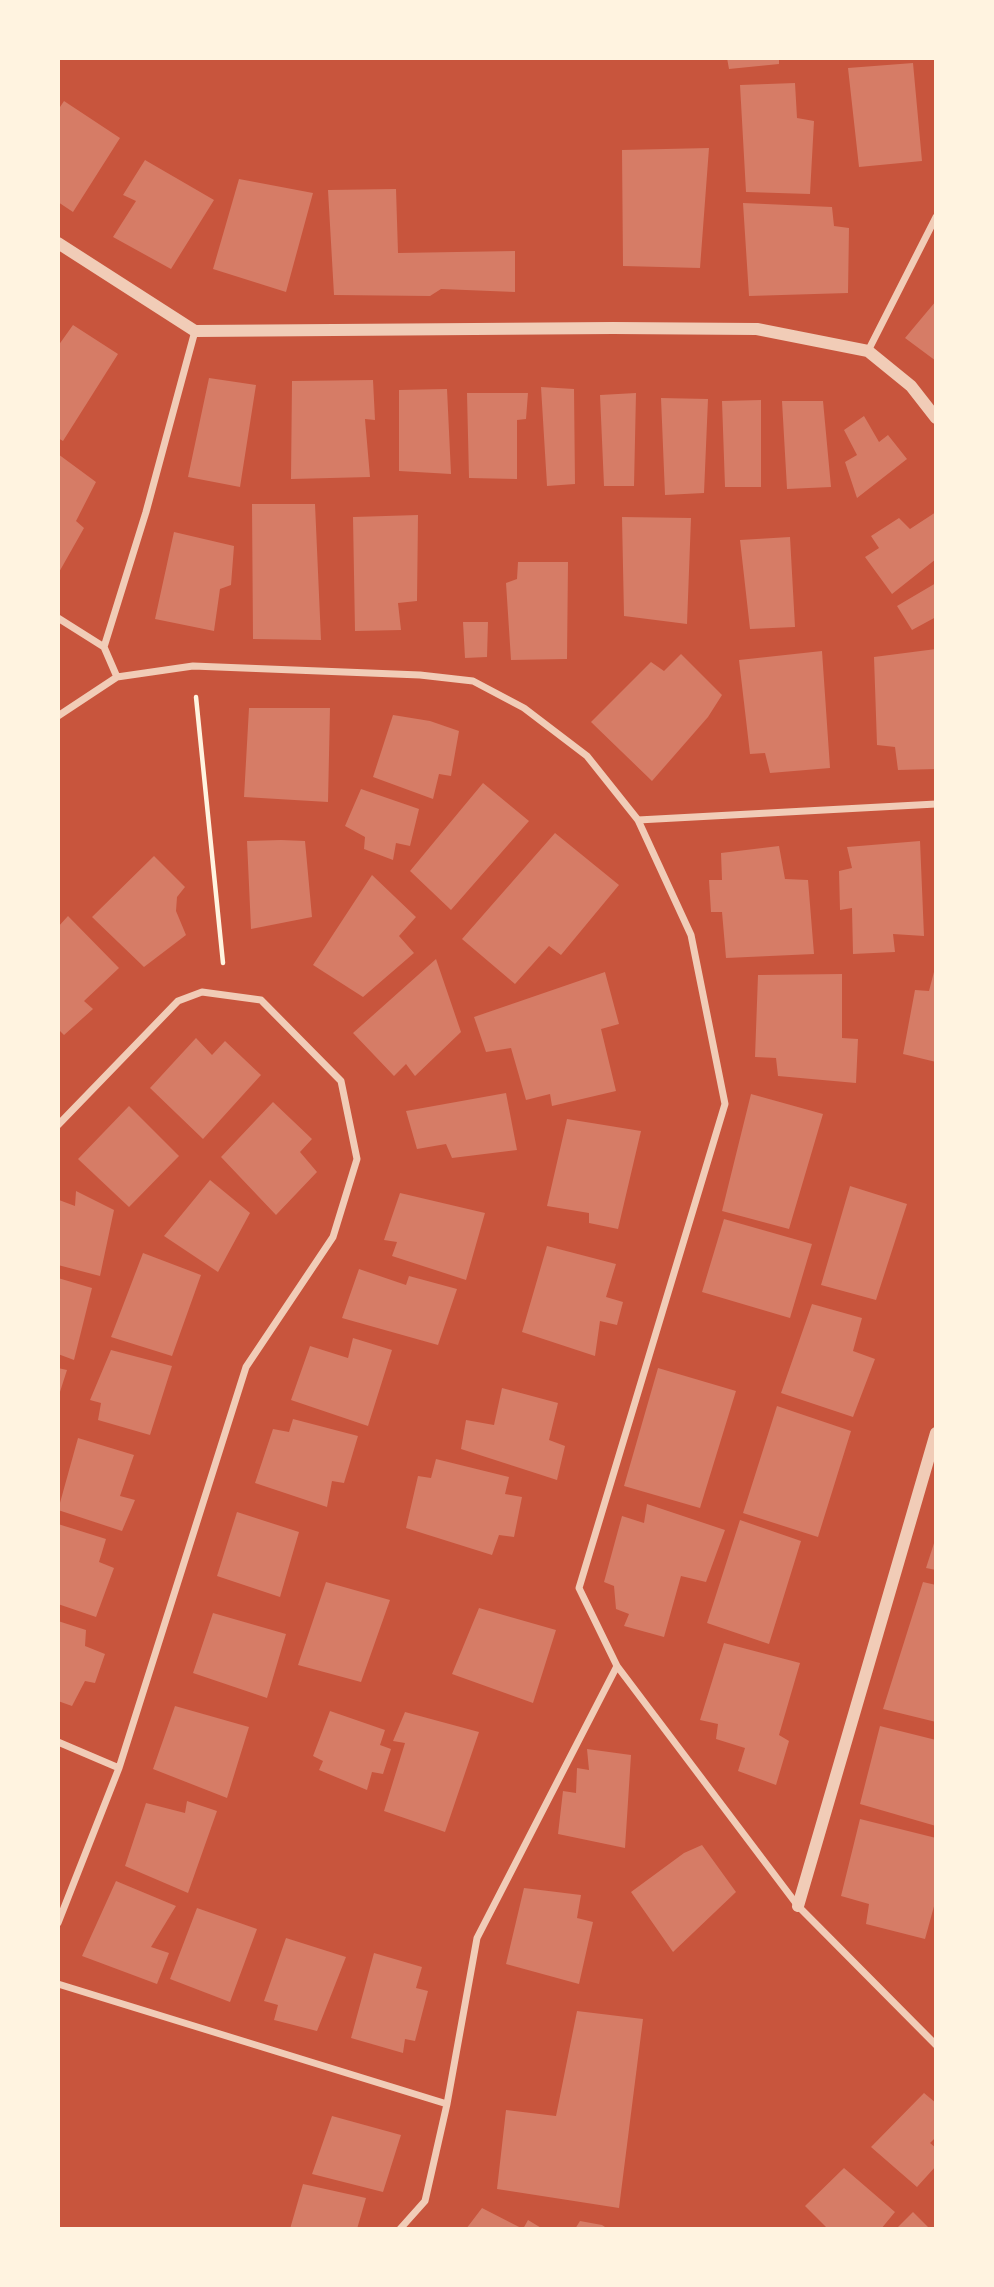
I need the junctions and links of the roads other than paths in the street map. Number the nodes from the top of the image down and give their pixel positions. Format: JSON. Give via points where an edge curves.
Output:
{"nodes":[{"id":1,"x":936,"y":217,"type":"edge"},
{"id":2,"x":58,"y":243,"type":"edge"},
{"id":3,"x":195,"y":331,"type":"junction"},
{"id":4,"x":868,"y":351,"type":"junction"},
{"id":5,"x":936,"y":418,"type":"edge"},
{"id":6,"x":58,"y":618,"type":"edge"},
{"id":7,"x":104,"y":647,"type":"junction"},
{"id":8,"x":117,"y":677,"type":"junction"},
{"id":9,"x":58,"y":716,"type":"edge"},
{"id":10,"x":936,"y":804,"type":"edge"},
{"id":11,"x":638,"y":820,"type":"junction"},
{"id":12,"x":58,"y":1125,"type":"edge"},
{"id":13,"x":936,"y":1433,"type":"edge"},
{"id":14,"x":617,"y":1666,"type":"junction"},
{"id":15,"x":58,"y":1742,"type":"edge"},
{"id":16,"x":119,"y":1768,"type":"junction"},
{"id":17,"x":798,"y":1906,"type":"junction"},
{"id":18,"x":58,"y":1923,"type":"edge"},
{"id":19,"x":58,"y":1984,"type":"edge"},
{"id":20,"x":936,"y":2045,"type":"edge"},
{"id":21,"x":447,"y":2104,"type":"junction"},
{"id":22,"x":400,"y":2229,"type":"edge"}],
"edges":[{"from":1,"to":4,"type":"street"},
{"from":2,"to":3,"type":"street"},
{"from":3,"to":4,"type":"street","via":[[757,329]]},
{"from":3,"to":7,"type":"street"},
{"from":4,"to":5,"type":"street","via":[[911,386]]},
{"from":6,"to":7,"type":"street"},
{"from":7,"to":8,"type":"street"},
{"from":8,"to":9,"type":"street"},
{"from":8,"to":11,"type":"street","via":[[193,667],[473,681],[524,708],[587,756]]},
{"from":10,"to":11,"type":"street"},
{"from":11,"to":14,"type":"street","via":[[691,935],[725,1104],[579,1588]]},
{"from":12,"to":16,"type":"street","via":[[178,1001],[202,992],[261,1000],[341,1081],[357,1158],[333,1237],[246,1367]]},
{"from":13,"to":17,"type":"street"},
{"from":14,"to":17,"type":"street"},
{"from":14,"to":21,"type":"street","via":[[477,1938]]},
{"from":15,"to":16,"type":"street"},
{"from":16,"to":18,"type":"street"},
{"from":17,"to":20,"type":"street"},
{"from":19,"to":21,"type":"street"},
{"from":21,"to":22,"type":"street","via":[[425,2201]]}]}
